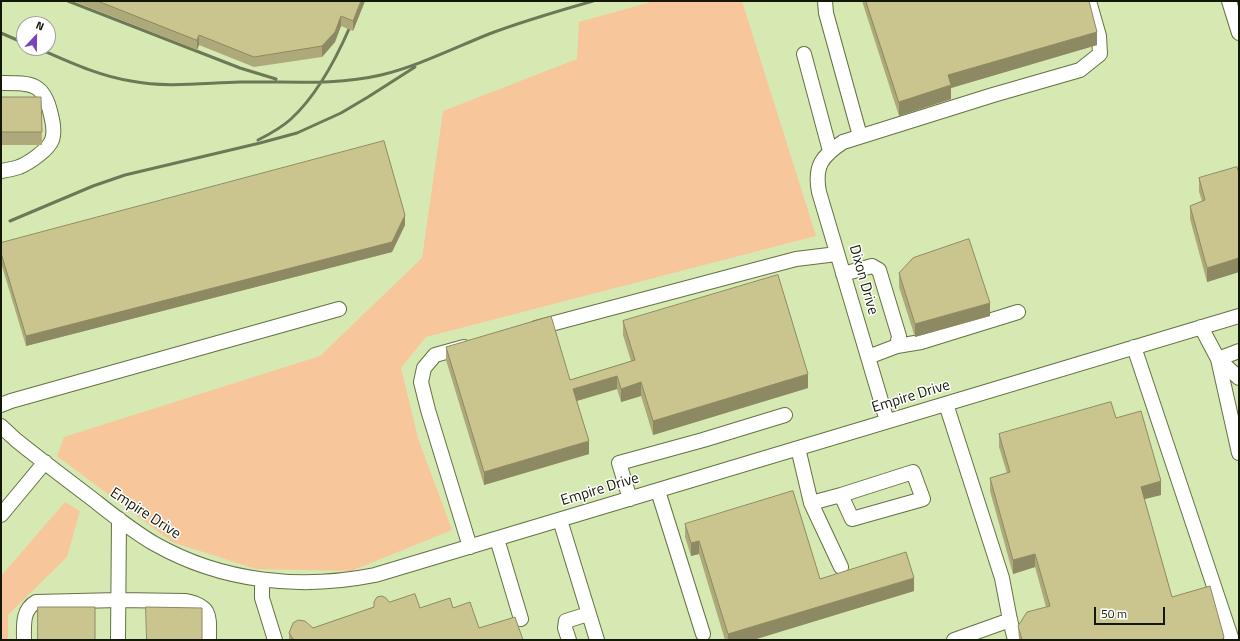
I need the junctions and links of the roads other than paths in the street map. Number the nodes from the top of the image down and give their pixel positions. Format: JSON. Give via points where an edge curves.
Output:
{"nodes":[{"id":1,"x":826,"y":1,"type":"edge"},
{"id":2,"x":1089,"y":1,"type":"edge"},
{"id":3,"x":1229,"y":1,"type":"edge"},
{"id":4,"x":1239,"y":33,"type":"edge"},
{"id":5,"x":804,"y":54,"type":"dead end"},
{"id":6,"x":1,"y":83,"type":"edge"},
{"id":7,"x":860,"y":136,"type":"junction"},
{"id":8,"x":830,"y":151,"type":"junction"},
{"id":9,"x":1,"y":172,"type":"edge"},
{"id":10,"x":837,"y":254,"type":"junction"},
{"id":11,"x":843,"y":274,"type":"junction"},
{"id":12,"x":339,"y":309,"type":"dead end"},
{"id":13,"x":1018,"y":312,"type":"dead end"},
{"id":14,"x":1239,"y":316,"type":"edge"},
{"id":15,"x":1201,"y":328,"type":"junction"},
{"id":16,"x":520,"y":332,"type":"edge"},
{"id":17,"x":474,"y":344,"type":"edge"},
{"id":18,"x":897,"y":346,"type":"junction"},
{"id":19,"x":1134,"y":347,"type":"junction"},
{"id":20,"x":1239,"y":351,"type":"edge"},
{"id":21,"x":868,"y":357,"type":"junction"},
{"id":22,"x":1218,"y":359,"type":"junction"},
{"id":23,"x":1239,"y":378,"type":"edge"},
{"id":24,"x":946,"y":404,"type":"junction"},
{"id":25,"x":1,"y":405,"type":"edge"},
{"id":26,"x":785,"y":415,"type":"dead end"},
{"id":27,"x":887,"y":422,"type":"junction"},
{"id":28,"x":1,"y":426,"type":"edge"},
{"id":29,"x":798,"y":448,"type":"junction"},
{"id":30,"x":1239,"y":453,"type":"edge"},
{"id":31,"x":45,"y":462,"type":"junction"},
{"id":32,"x":658,"y":491,"type":"junction"},
{"id":33,"x":841,"y":495,"type":"junction"},
{"id":34,"x":630,"y":500,"type":"junction"},
{"id":35,"x":811,"y":503,"type":"junction"},
{"id":36,"x":1,"y":515,"type":"edge"},
{"id":37,"x":119,"y":519,"type":"junction"},
{"id":38,"x":560,"y":520,"type":"junction"},
{"id":39,"x":497,"y":539,"type":"junction"},
{"id":40,"x":470,"y":547,"type":"junction"},
{"id":41,"x":841,"y":567,"type":"dead end"},
{"id":42,"x":262,"y":580,"type":"junction"},
{"id":43,"x":119,"y":600,"type":"junction"},
{"id":44,"x":588,"y":614,"type":"junction"},
{"id":45,"x":521,"y":619,"type":"dead end"},
{"id":46,"x":1010,"y":620,"type":"junction"},
{"id":47,"x":703,"y":634,"type":"dead end"},
{"id":48,"x":980,"y":636,"type":"edge"},
{"id":49,"x":24,"y":640,"type":"edge"},
{"id":50,"x":118,"y":640,"type":"edge"},
{"id":51,"x":209,"y":640,"type":"edge"},
{"id":52,"x":276,"y":640,"type":"edge"},
{"id":53,"x":568,"y":640,"type":"edge"},
{"id":54,"x":597,"y":640,"type":"edge"},
{"id":55,"x":954,"y":640,"type":"edge"},
{"id":56,"x":1015,"y":640,"type":"edge"},
{"id":57,"x":1232,"y":640,"type":"edge"}],
"edges":[{"from":1,"to":7,"type":"street","via":[[826,13]]},
{"from":2,"to":7,"type":"street","via":[[1099,36],[1100,54],[1080,70]]},
{"from":3,"to":4,"type":"street"},
{"from":5,"to":8,"type":"street"},
{"from":6,"to":9,"type":"street","via":[[24,83],[41,90],[48,101],[54,128],[52,139],[39,155],[20,167]]},
{"from":7,"to":8,"type":"street","via":[[843,142]]},
{"from":8,"to":10,"type":"street","name":"Dixon Drive","via":[[821,163],[817,182]]},
{"from":10,"to":11,"type":"street","name":"Dixon Drive"},
{"from":10,"to":16,"type":"street","via":[[796,259]]},
{"from":11,"to":18,"type":"street","via":[[872,266],[879,270],[899,336]]},
{"from":11,"to":21,"type":"street","name":"Dixon Drive"},
{"from":12,"to":25,"type":"street"},
{"from":13,"to":18,"type":"street","via":[[921,342]]},
{"from":14,"to":15,"type":"street","name":"Empire Drive"},
{"from":15,"to":19,"type":"street","name":"Empire Drive"},
{"from":15,"to":22,"type":"street"},
{"from":17,"to":40,"type":"street","via":[[435,354],[424,368],[421,382]]},
{"from":18,"to":21,"type":"street"},
{"from":19,"to":24,"type":"street","name":"Empire Drive"},
{"from":19,"to":57,"type":"street"},
{"from":20,"to":22,"type":"street"},
{"from":21,"to":27,"type":"street","name":"Dixon Drive"},
{"from":22,"to":23,"type":"street"},
{"from":22,"to":30,"type":"street"},
{"from":24,"to":27,"type":"street","name":"Empire Drive"},
{"from":24,"to":46,"type":"street","via":[[1002,578]]},
{"from":26,"to":34,"type":"street","via":[[619,463]]},
{"from":27,"to":29,"type":"street","name":"Empire Drive"},
{"from":28,"to":31,"type":"street","name":"Empire Drive"},
{"from":29,"to":32,"type":"street","name":"Empire Drive"},
{"from":29,"to":35,"type":"street"},
{"from":31,"to":36,"type":"street"},
{"from":31,"to":37,"type":"street","name":"Empire Drive"},
{"from":32,"to":34,"type":"street","name":"Empire Drive"},
{"from":32,"to":47,"type":"street"},
{"from":33,"to":33,"type":"street","via":[[913,472],[922,499],[852,520]]},
{"from":33,"to":35,"type":"street"},
{"from":34,"to":38,"type":"street","name":"Empire Drive"},
{"from":35,"to":41,"type":"street"},
{"from":37,"to":42,"type":"street","name":"Empire Drive","via":[[154,543],[178,555],[224,572]]},
{"from":37,"to":43,"type":"street"},
{"from":38,"to":39,"type":"street","name":"Empire Drive"},
{"from":38,"to":44,"type":"street"},
{"from":39,"to":40,"type":"street","name":"Empire Drive"},
{"from":39,"to":45,"type":"street"},
{"from":40,"to":42,"type":"street","name":"Empire Drive","via":[[356,579],[315,583]]},
{"from":42,"to":52,"type":"street","via":[[262,598]]},
{"from":43,"to":49,"type":"street","via":[[36,602],[26,611]]},
{"from":43,"to":50,"type":"street"},
{"from":43,"to":51,"type":"street","via":[[196,603],[207,613]]},
{"from":44,"to":53,"type":"street","via":[[566,621]]},
{"from":44,"to":54,"type":"street"},
{"from":46,"to":48,"type":"street"},
{"from":46,"to":56,"type":"street"},
{"from":48,"to":55,"type":"street"}]}
